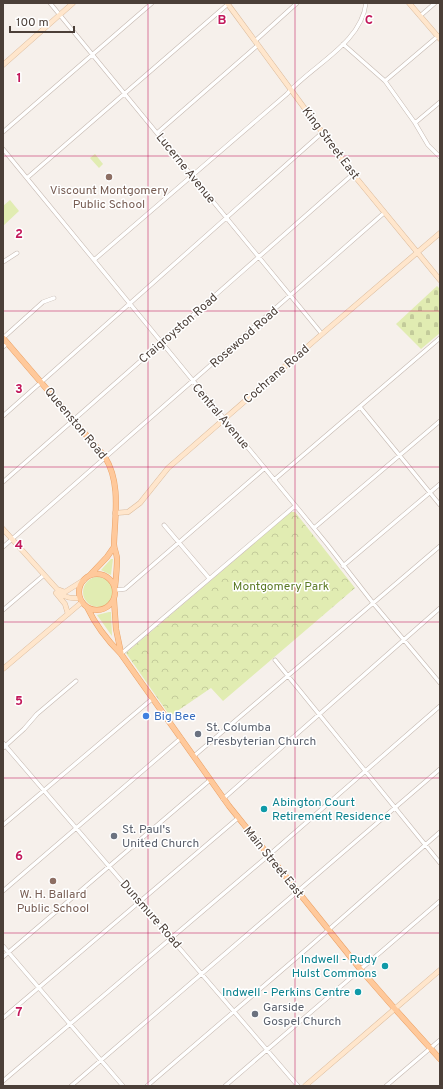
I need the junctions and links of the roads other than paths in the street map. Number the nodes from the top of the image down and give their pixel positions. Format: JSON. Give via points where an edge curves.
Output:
{"nodes":[{"id":1,"x":50,"y":3,"type":"edge"},
{"id":2,"x":73,"y":3,"type":"edge"},
{"id":3,"x":152,"y":3,"type":"edge"},
{"id":4,"x":366,"y":3,"type":"edge"},
{"id":5,"x":409,"y":3,"type":"edge"},
{"id":6,"x":435,"y":3,"type":"edge"},
{"id":7,"x":227,"y":4,"type":"edge"},
{"id":8,"x":296,"y":4,"type":"edge"},
{"id":9,"x":60,"y":15,"type":"junction"},
{"id":10,"x":420,"y":16,"type":"junction"},
{"id":11,"x":439,"y":37,"type":"edge"},
{"id":12,"x":256,"y":43,"type":"junction"},
{"id":13,"x":343,"y":44,"type":"junction"},
{"id":14,"x":93,"y":55,"type":"junction"},
{"id":15,"x":3,"y":65,"type":"edge"},
{"id":16,"x":385,"y":81,"type":"junction"},
{"id":17,"x":291,"y":90,"type":"junction"},
{"id":18,"x":125,"y":94,"type":"junction"},
{"id":19,"x":440,"y":102,"type":"edge"},
{"id":20,"x":415,"y":123,"type":"junction"},
{"id":21,"x":3,"y":132,"type":"edge"},
{"id":22,"x":157,"y":132,"type":"junction"},
{"id":23,"x":323,"y":132,"type":"junction"},
{"id":24,"x":3,"y":149,"type":"edge"},
{"id":25,"x":440,"y":157,"type":"edge"},
{"id":26,"x":353,"y":174,"type":"junction"},
{"id":27,"x":192,"y":176,"type":"junction"},
{"id":28,"x":27,"y":178,"type":"junction"},
{"id":29,"x":384,"y":213,"type":"junction"},
{"id":30,"x":227,"y":218,"type":"junction"},
{"id":31,"x":440,"y":233,"type":"edge"},
{"id":32,"x":17,"y":253,"type":"dead end"},
{"id":33,"x":417,"y":253,"type":"junction"},
{"id":34,"x":259,"y":257,"type":"junction"},
{"id":35,"x":94,"y":260,"type":"junction"},
{"id":36,"x":3,"y":262,"type":"edge"},
{"id":37,"x":440,"y":280,"type":"edge"},
{"id":38,"x":291,"y":296,"type":"junction"},
{"id":39,"x":54,"y":298,"type":"dead end"},
{"id":40,"x":130,"y":304,"type":"junction"},
{"id":41,"x":322,"y":334,"type":"junction"},
{"id":42,"x":3,"y":338,"type":"edge"},
{"id":43,"x":440,"y":338,"type":"edge"},
{"id":44,"x":8,"y":343,"type":"junction"},
{"id":45,"x":161,"y":343,"type":"junction"},
{"id":46,"x":3,"y":347,"type":"edge"},
{"id":47,"x":192,"y":381,"type":"junction"},
{"id":48,"x":41,"y":382,"type":"junction"},
{"id":49,"x":360,"y":407,"type":"junction"},
{"id":50,"x":3,"y":416,"type":"edge"},
{"id":51,"x":224,"y":419,"type":"junction"},
{"id":52,"x":73,"y":420,"type":"junction"},
{"id":53,"x":440,"y":421,"type":"edge"},
{"id":54,"x":399,"y":455,"type":"junction"},
{"id":55,"x":105,"y":457,"type":"junction"},
{"id":56,"x":265,"y":468,"type":"junction"},
{"id":57,"x":274,"y":480,"type":"junction"},
{"id":58,"x":3,"y":482,"type":"edge"},
{"id":59,"x":440,"y":484,"type":"edge"},
{"id":60,"x":430,"y":492,"type":"junction"},
{"id":61,"x":440,"y":505,"type":"edge"},
{"id":62,"x":295,"y":506,"type":"junction"},
{"id":63,"x":115,"y":513,"type":"junction"},
{"id":64,"x":164,"y":525,"type":"dead end"},
{"id":65,"x":314,"y":528,"type":"junction"},
{"id":66,"x":3,"y":529,"type":"edge"},
{"id":67,"x":11,"y":539,"type":"junction"},
{"id":68,"x":179,"y":541,"type":"junction"},
{"id":69,"x":440,"y":546,"type":"edge"},
{"id":70,"x":114,"y":547,"type":"junction"},
{"id":71,"x":3,"y":548,"type":"edge"},
{"id":72,"x":343,"y":566,"type":"junction"},
{"id":73,"x":44,"y":575,"type":"junction"},
{"id":74,"x":90,"y":575,"type":"junction"},
{"id":75,"x":209,"y":578,"type":"junction"},
{"id":76,"x":84,"y":580,"type":"junction"},
{"id":77,"x":55,"y":587,"type":"junction"},
{"id":78,"x":115,"y":588,"type":"junction"},
{"id":79,"x":81,"y":600,"type":"junction"},
{"id":80,"x":114,"y":600,"type":"junction"},
{"id":81,"x":373,"y":603,"type":"junction"},
{"id":82,"x":87,"y":607,"type":"junction"},
{"id":83,"x":440,"y":608,"type":"edge"},
{"id":84,"x":3,"y":610,"type":"edge"},
{"id":85,"x":68,"y":614,"type":"junction"},
{"id":86,"x":404,"y":640,"type":"junction"},
{"id":87,"x":121,"y":654,"type":"junction"},
{"id":88,"x":275,"y":660,"type":"dead end"},
{"id":89,"x":3,"y":669,"type":"edge"},
{"id":90,"x":288,"y":677,"type":"junction"},
{"id":91,"x":76,"y":681,"type":"dead end"},
{"id":92,"x":440,"y":683,"type":"edge"},
{"id":93,"x":152,"y":699,"type":"junction"},
{"id":94,"x":440,"y":706,"type":"edge"},
{"id":95,"x":319,"y":715,"type":"junction"},
{"id":96,"x":181,"y":738,"type":"junction"},
{"id":97,"x":4,"y":746,"type":"edge"},
{"id":98,"x":194,"y":756,"type":"junction"},
{"id":99,"x":440,"y":769,"type":"edge"},
{"id":100,"x":365,"y":772,"type":"junction"},
{"id":101,"x":210,"y":780,"type":"junction"},
{"id":102,"x":43,"y":790,"type":"junction"},
{"id":103,"x":223,"y":799,"type":"junction"},
{"id":104,"x":395,"y":808,"type":"junction"},
{"id":105,"x":238,"y":818,"type":"junction"},
{"id":106,"x":3,"y":825,"type":"edge"},
{"id":107,"x":76,"y":828,"type":"junction"},
{"id":108,"x":440,"y":832,"type":"edge"},
{"id":109,"x":425,"y":845,"type":"junction"},
{"id":110,"x":269,"y":855,"type":"junction"},
{"id":111,"x":440,"y":863,"type":"edge"},
{"id":112,"x":109,"y":866,"type":"junction"},
{"id":113,"x":3,"y":891,"type":"edge"},
{"id":114,"x":298,"y":891,"type":"junction"},
{"id":115,"x":440,"y":901,"type":"edge"},
{"id":116,"x":140,"y":902,"type":"junction"},
{"id":117,"x":329,"y":929,"type":"junction"},
{"id":118,"x":171,"y":938,"type":"junction"},
{"id":119,"x":3,"y":946,"type":"edge"},
{"id":120,"x":8,"y":952,"type":"junction"},
{"id":121,"x":3,"y":957,"type":"edge"},
{"id":122,"x":361,"y":970,"type":"junction"},
{"id":123,"x":440,"y":970,"type":"edge"},
{"id":124,"x":201,"y":974,"type":"junction"},
{"id":125,"x":39,"y":988,"type":"junction"},
{"id":126,"x":395,"y":1009,"type":"junction"},
{"id":127,"x":234,"y":1012,"type":"junction"},
{"id":128,"x":3,"y":1018,"type":"edge"},
{"id":129,"x":70,"y":1024,"type":"junction"},
{"id":130,"x":440,"y":1040,"type":"edge"},
{"id":131,"x":430,"y":1049,"type":"junction"},
{"id":132,"x":267,"y":1050,"type":"junction"},
{"id":133,"x":440,"y":1059,"type":"edge"},
{"id":134,"x":101,"y":1060,"type":"junction"},
{"id":135,"x":3,"y":1081,"type":"edge"},
{"id":136,"x":71,"y":1086,"type":"edge"},
{"id":137,"x":123,"y":1086,"type":"edge"},
{"id":138,"x":147,"y":1086,"type":"edge"},
{"id":139,"x":225,"y":1086,"type":"edge"},
{"id":140,"x":298,"y":1086,"type":"edge"},
{"id":141,"x":305,"y":1086,"type":"edge"},
{"id":142,"x":386,"y":1086,"type":"edge"}],
"edges":[{"from":1,"to":9,"type":"street","name":"Lucerne Avenue"},
{"from":2,"to":9,"type":"street"},
{"from":3,"to":14,"type":"street"},
{"from":4,"to":13,"type":"street","via":[[358,28]]},
{"from":5,"to":10,"type":"street"},
{"from":6,"to":10,"type":"street"},
{"from":7,"to":12,"type":"street","name":"King Street East"},
{"from":7,"to":18,"type":"street"},
{"from":8,"to":12,"type":"street"},
{"from":9,"to":14,"type":"street","name":"Lucerne Avenue"},
{"from":9,"to":15,"type":"street"},
{"from":10,"to":11,"type":"street"},
{"from":11,"to":16,"type":"street"},
{"from":12,"to":17,"type":"street","name":"King Street East"},
{"from":12,"to":22,"type":"street"},
{"from":13,"to":16,"type":"street"},
{"from":13,"to":17,"type":"street"},
{"from":14,"to":18,"type":"street","name":"Lucerne Avenue"},
{"from":14,"to":21,"type":"street"},
{"from":16,"to":20,"type":"street"},
{"from":17,"to":23,"type":"street","name":"King Street East"},
{"from":17,"to":27,"type":"street"},
{"from":18,"to":22,"type":"street","name":"Lucerne Avenue"},
{"from":18,"to":28,"type":"street"},
{"from":19,"to":20,"type":"street"},
{"from":20,"to":25,"type":"street","via":[[428,145]]},
{"from":22,"to":27,"type":"street","name":"Lucerne Avenue"},
{"from":23,"to":26,"type":"street","name":"King Street East"},
{"from":23,"to":30,"type":"street"},
{"from":24,"to":28,"type":"street","name":"Central Avenue"},
{"from":26,"to":29,"type":"street","name":"King Street East"},
{"from":26,"to":34,"type":"street","name":"Craigroyston Road"},
{"from":27,"to":30,"type":"street","name":"Lucerne Avenue"},
{"from":27,"to":35,"type":"street"},
{"from":28,"to":35,"type":"street","name":"Central Avenue"},
{"from":29,"to":33,"type":"street","name":"King Street East"},
{"from":29,"to":38,"type":"street","name":"Rosewood Road"},
{"from":30,"to":34,"type":"street","name":"Lucerne Avenue"},
{"from":30,"to":40,"type":"street"},
{"from":31,"to":33,"type":"street","name":"Cochrane Road"},
{"from":32,"to":36,"type":"street"},
{"from":33,"to":37,"type":"street","name":"King Street East"},
{"from":33,"to":41,"type":"street","name":"Cochrane Road"},
{"from":34,"to":38,"type":"street","name":"Lucerne Avenue"},
{"from":34,"to":45,"type":"street","name":"Craigroyston Road"},
{"from":35,"to":40,"type":"street","name":"Central Avenue"},
{"from":38,"to":41,"type":"street","name":"Lucerne Avenue"},
{"from":38,"to":47,"type":"street","name":"Rosewood Road"},
{"from":39,"to":42,"type":"street","via":[[43,302]]},
{"from":40,"to":45,"type":"street","name":"Central Avenue"},
{"from":40,"to":48,"type":"street"},
{"from":41,"to":51,"type":"street","name":"Cochrane Road"},
{"from":42,"to":44,"type":"main road","name":"Queenston Road"},
{"from":43,"to":49,"type":"street"},
{"from":44,"to":46,"type":"street"},
{"from":44,"to":48,"type":"main road","name":"Queenston Road"},
{"from":45,"to":47,"type":"street","name":"Central Avenue"},
{"from":45,"to":52,"type":"street","name":"Craigroyston Road"},
{"from":47,"to":51,"type":"street","name":"Central Avenue"},
{"from":47,"to":55,"type":"street","name":"Rosewood Road"},
{"from":48,"to":50,"type":"street"},
{"from":48,"to":52,"type":"main road","name":"Queenston Road"},
{"from":49,"to":54,"type":"street"},
{"from":49,"to":57,"type":"street"},
{"from":51,"to":56,"type":"street","name":"Central Avenue"},
{"from":51,"to":63,"type":"street","name":"Cochrane Road","via":[[168,468],[140,503],[128,512]]},
{"from":52,"to":55,"type":"main road","name":"Queenston Road"},
{"from":52,"to":58,"type":"street","name":"Craigroyston Road"},
{"from":53,"to":54,"type":"street"},
{"from":54,"to":60,"type":"street"},
{"from":54,"to":65,"type":"street"},
{"from":55,"to":63,"type":"main road","name":"Queenston Road","via":[[114,478]]},
{"from":55,"to":67,"type":"street","name":"Rosewood Road"},
{"from":56,"to":57,"type":"street","name":"Central Avenue"},
{"from":56,"to":68,"type":"street"},
{"from":57,"to":62,"type":"street","name":"Central Avenue"},
{"from":59,"to":60,"type":"street"},
{"from":60,"to":61,"type":"street"},
{"from":60,"to":72,"type":"street"},
{"from":62,"to":65,"type":"street","name":"Central Avenue"},
{"from":62,"to":75,"type":"street"},
{"from":63,"to":70,"type":"main road","name":"Queenston Road"},
{"from":64,"to":68,"type":"street"},
{"from":65,"to":72,"type":"street","name":"Central Avenue"},
{"from":66,"to":67,"type":"street"},
{"from":67,"to":71,"type":"street","name":"Rosewood Road"},
{"from":67,"to":73,"type":"street"},
{"from":68,"to":75,"type":"street"},
{"from":68,"to":78,"type":"street","via":[[125,589]]},
{"from":69,"to":81,"type":"street"},
{"from":70,"to":74,"type":"main road"},
{"from":70,"to":78,"type":"main road","name":"Queenston Road","via":[[117,558]]},
{"from":72,"to":81,"type":"street","name":"Central Avenue"},
{"from":73,"to":77,"type":"street"},
{"from":73,"to":84,"type":"street"},
{"from":74,"to":76,"type":"main road"},
{"from":74,"to":78,"type":"main road","via":[[107,576]]},
{"from":75,"to":87,"type":"street"},
{"from":76,"to":77,"type":"street","via":[[65,592]]},
{"from":76,"to":79,"type":"main road","via":[[80,588]]},
{"from":77,"to":79,"type":"street","via":[[60,594]]},
{"from":77,"to":85,"type":"street","via":[[57,595],[67,607]]},
{"from":78,"to":80,"type":"main road"},
{"from":79,"to":82,"type":"main road"},
{"from":79,"to":85,"type":"street"},
{"from":80,"to":82,"type":"main road","via":[[102,610]]},
{"from":80,"to":87,"type":"main road","name":"Main Street East"},
{"from":81,"to":86,"type":"street","name":"Central Avenue"},
{"from":81,"to":90,"type":"street"},
{"from":82,"to":87,"type":"main road","name":"Main Street East","via":[[112,645]]},
{"from":83,"to":86,"type":"street"},
{"from":85,"to":89,"type":"street"},
{"from":86,"to":92,"type":"street","name":"Central Avenue"},
{"from":86,"to":95,"type":"street"},
{"from":87,"to":93,"type":"main road","name":"Main Street East"},
{"from":88,"to":90,"type":"street"},
{"from":90,"to":95,"type":"street"},
{"from":90,"to":98,"type":"street"},
{"from":91,"to":97,"type":"street"},
{"from":93,"to":96,"type":"main road","name":"Main Street East"},
{"from":93,"to":102,"type":"street"},
{"from":94,"to":100,"type":"street"},
{"from":95,"to":100,"type":"street"},
{"from":95,"to":103,"type":"street"},
{"from":96,"to":98,"type":"main road","name":"Main Street East"},
{"from":96,"to":107,"type":"street"},
{"from":97,"to":102,"type":"street","name":"Dunsmure Road"},
{"from":98,"to":101,"type":"main road","name":"Main Street East"},
{"from":99,"to":104,"type":"street"},
{"from":100,"to":104,"type":"street"},
{"from":100,"to":110,"type":"street"},
{"from":101,"to":103,"type":"main road","name":"Main Street East"},
{"from":101,"to":112,"type":"street"},
{"from":102,"to":106,"type":"street"},
{"from":102,"to":107,"type":"street","name":"Dunsmure Road"},
{"from":103,"to":105,"type":"main road","name":"Main Street East"},
{"from":104,"to":109,"type":"street"},
{"from":104,"to":114,"type":"street"},
{"from":105,"to":110,"type":"main road","name":"Main Street East"},
{"from":105,"to":116,"type":"street"},
{"from":107,"to":112,"type":"street","name":"Dunsmure Road"},
{"from":107,"to":113,"type":"street"},
{"from":108,"to":109,"type":"street"},
{"from":109,"to":111,"type":"street"},
{"from":109,"to":117,"type":"street"},
{"from":110,"to":114,"type":"main road","name":"Main Street East"},
{"from":110,"to":118,"type":"street"},
{"from":112,"to":116,"type":"street","name":"Dunsmure Road"},
{"from":112,"to":120,"type":"street"},
{"from":114,"to":117,"type":"main road","name":"Main Street East"},
{"from":114,"to":124,"type":"street"},
{"from":115,"to":122,"type":"street"},
{"from":116,"to":118,"type":"street","name":"Dunsmure Road"},
{"from":116,"to":125,"type":"street"},
{"from":117,"to":122,"type":"main road","name":"Main Street East"},
{"from":117,"to":127,"type":"street"},
{"from":118,"to":124,"type":"street","name":"Dunsmure Road"},
{"from":118,"to":129,"type":"street"},
{"from":119,"to":120,"type":"street"},
{"from":120,"to":121,"type":"street"},
{"from":120,"to":125,"type":"street"},
{"from":122,"to":126,"type":"main road","name":"Main Street East"},
{"from":122,"to":132,"type":"street"},
{"from":123,"to":126,"type":"street"},
{"from":124,"to":127,"type":"street","name":"Dunsmure Road"},
{"from":124,"to":134,"type":"street"},
{"from":125,"to":128,"type":"street"},
{"from":125,"to":129,"type":"street"},
{"from":126,"to":131,"type":"main road","name":"Main Street East"},
{"from":126,"to":141,"type":"street"},
{"from":127,"to":132,"type":"street","name":"Dunsmure Road"},
{"from":127,"to":138,"type":"street"},
{"from":129,"to":134,"type":"street"},
{"from":129,"to":135,"type":"street"},
{"from":130,"to":131,"type":"street"},
{"from":131,"to":133,"type":"main road","name":"Main Street East"},
{"from":131,"to":142,"type":"street"},
{"from":132,"to":139,"type":"street"},
{"from":132,"to":140,"type":"street","name":"Dunsmure Road"},
{"from":134,"to":136,"type":"street"},
{"from":134,"to":137,"type":"street"}]}
